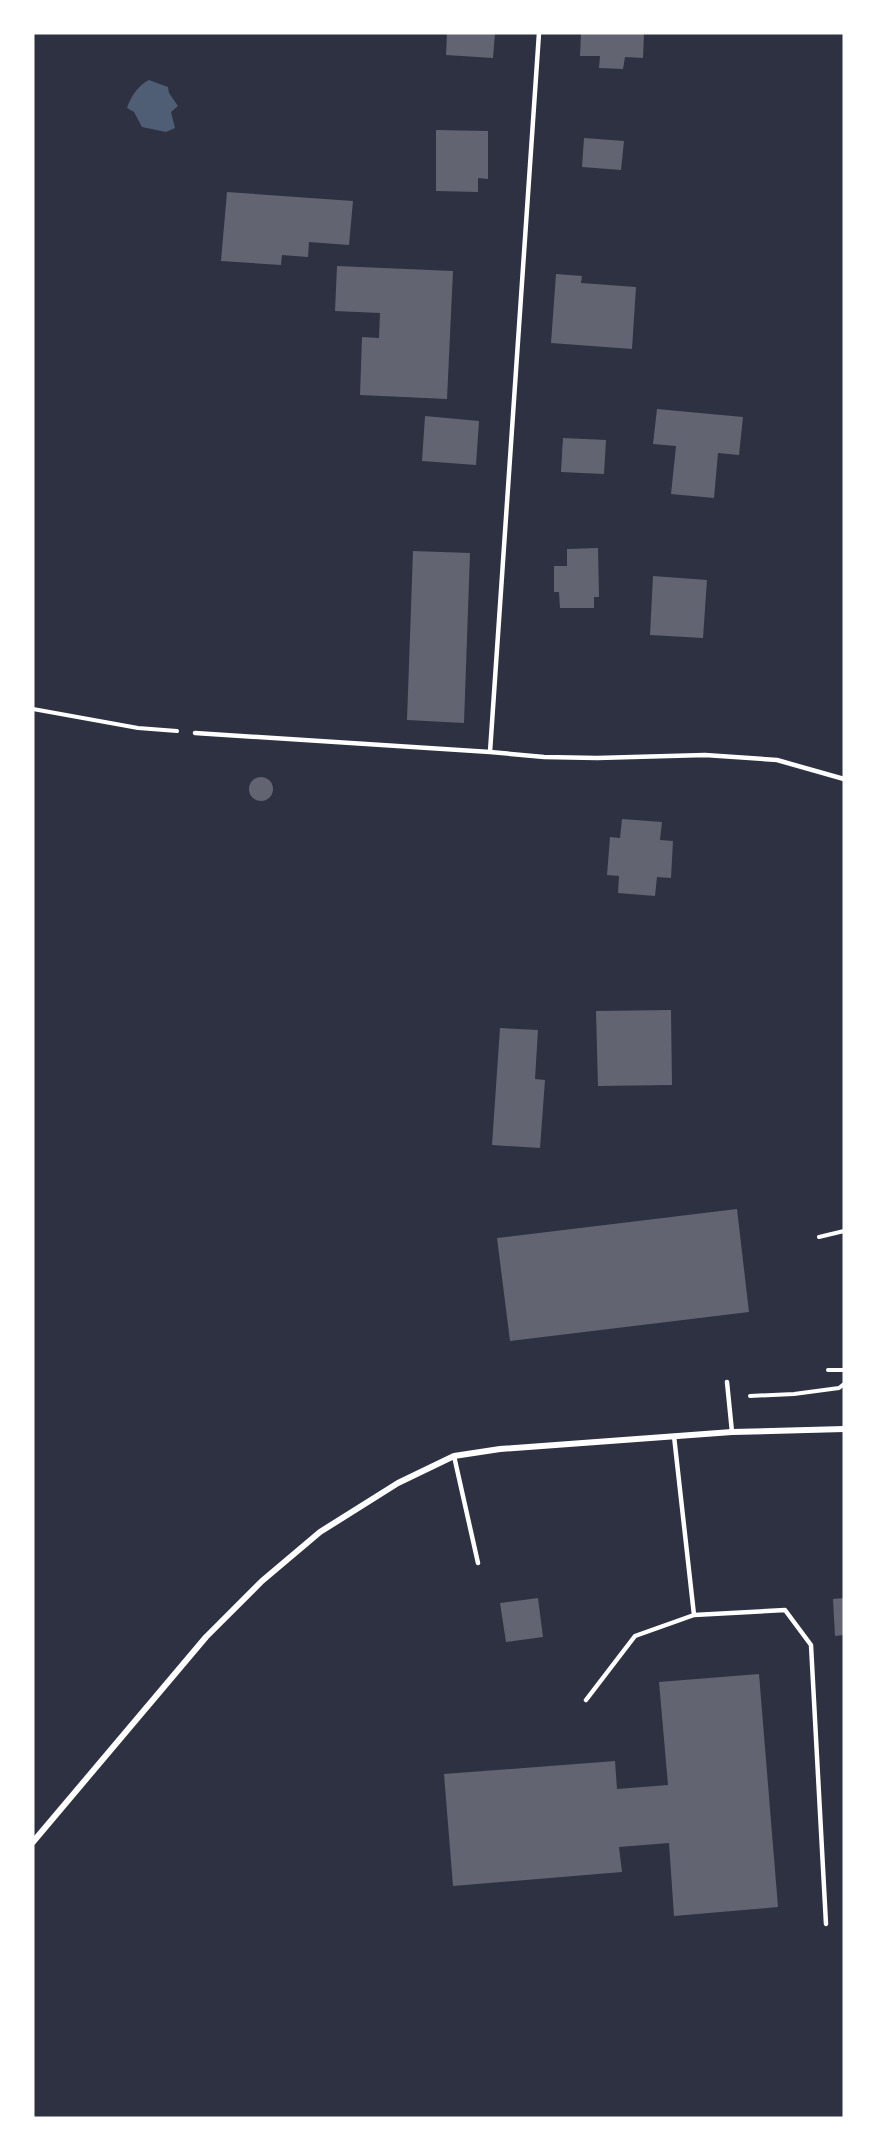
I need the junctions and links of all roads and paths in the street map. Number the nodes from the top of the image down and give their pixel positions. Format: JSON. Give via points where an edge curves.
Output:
{"nodes":[{"id":1,"x":539,"y":33,"type":"edge"},
{"id":2,"x":33,"y":708,"type":"edge"},
{"id":3,"x":195,"y":733,"type":"joint"},
{"id":4,"x":490,"y":752,"type":"junction"},
{"id":5,"x":844,"y":779,"type":"edge"},
{"id":6,"x":844,"y":1231,"type":"edge"},
{"id":7,"x":819,"y":1237,"type":"dead end"},
{"id":8,"x":828,"y":1370,"type":"dead end"},
{"id":9,"x":844,"y":1370,"type":"edge"},
{"id":10,"x":727,"y":1382,"type":"dead end"},
{"id":11,"x":844,"y":1384,"type":"edge"},
{"id":12,"x":729,"y":1396,"type":"junction"},
{"id":13,"x":844,"y":1429,"type":"edge"},
{"id":14,"x":732,"y":1432,"type":"junction"},
{"id":15,"x":674,"y":1436,"type":"junction"},
{"id":16,"x":454,"y":1456,"type":"junction"},
{"id":17,"x":478,"y":1563,"type":"dead end"},
{"id":18,"x":694,"y":1615,"type":"junction"},
{"id":19,"x":586,"y":1700,"type":"dead end"},
{"id":20,"x":33,"y":1842,"type":"edge"},
{"id":21,"x":826,"y":1924,"type":"dead end"}],
"edges":[{"from":1,"to":4,"type":"lane"},
{"from":2,"to":3,"type":"path","via":[[138,728]]},
{"from":3,"to":4,"type":"lane"},
{"from":4,"to":5,"type":"lane","via":[[544,757],[705,755],[765,759]]},
{"from":6,"to":7,"type":"path"},
{"from":8,"to":9,"type":"path"},
{"from":10,"to":12,"type":"lane"},
{"from":11,"to":12,"type":"path","via":[[794,1394]]},
{"from":12,"to":14,"type":"lane"},
{"from":13,"to":14,"type":"street"},
{"from":14,"to":15,"type":"street"},
{"from":15,"to":16,"type":"street"},
{"from":15,"to":18,"type":"lane"},
{"from":16,"to":17,"type":"lane"},
{"from":16,"to":20,"type":"street","via":[[398,1483],[320,1532],[262,1581],[206,1637]]},
{"from":18,"to":19,"type":"lane","via":[[635,1636]]},
{"from":18,"to":21,"type":"lane","via":[[785,1610],[812,1646]]}]}
